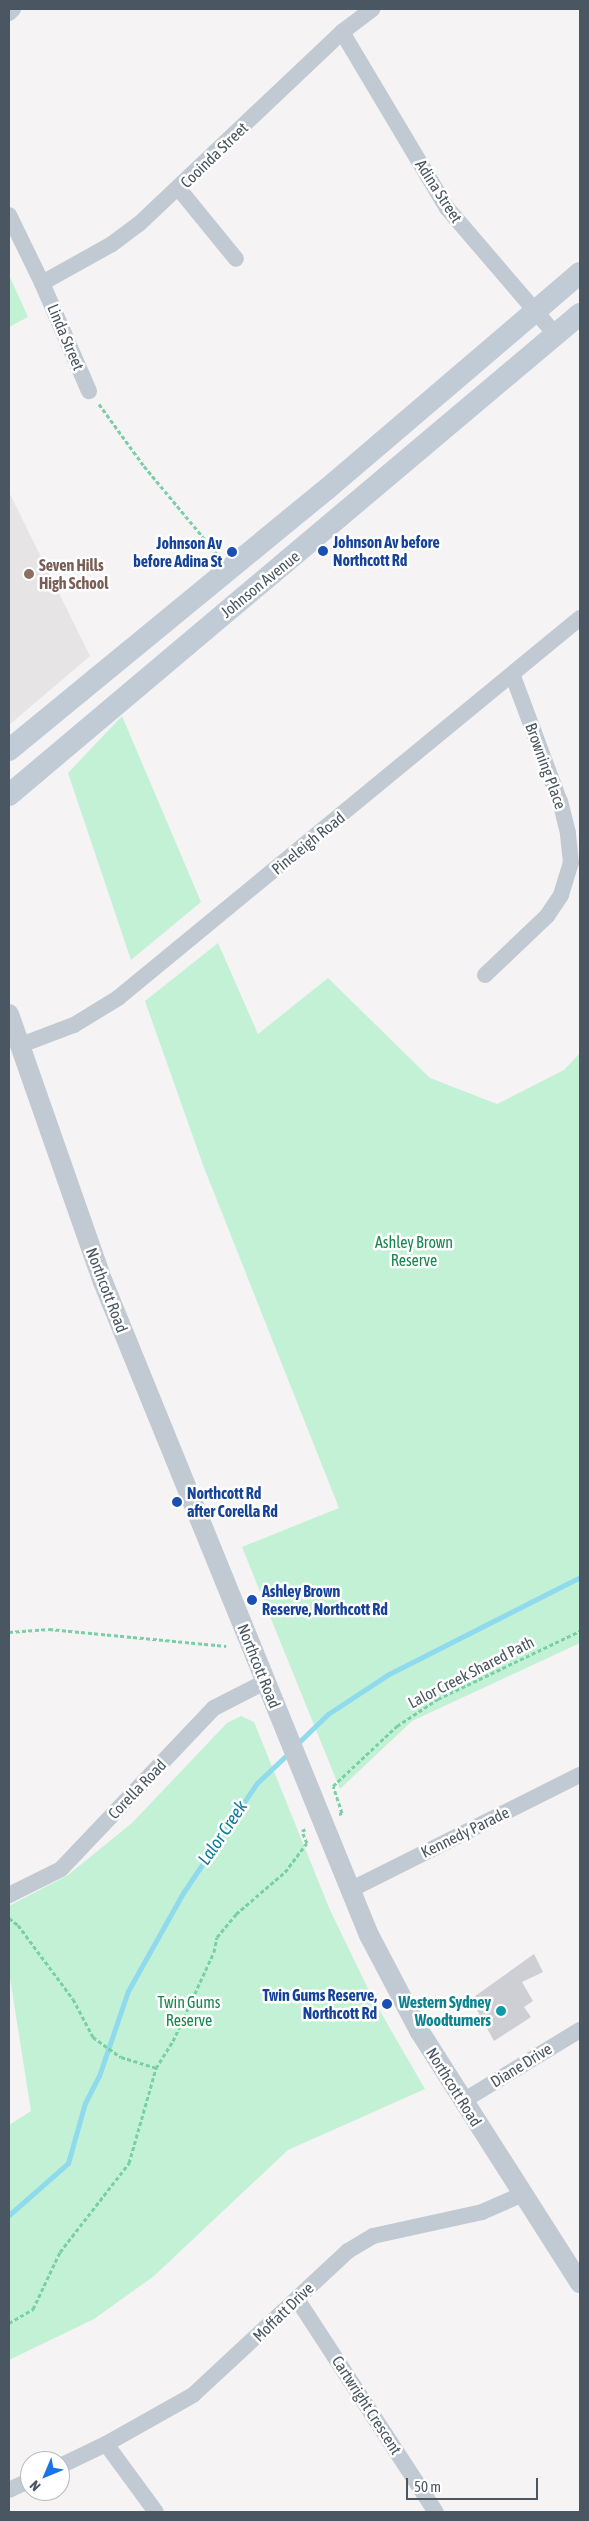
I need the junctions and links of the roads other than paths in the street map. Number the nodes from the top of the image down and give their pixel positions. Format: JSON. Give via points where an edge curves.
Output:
{"nodes":[{"id":1,"x":13,"y":9,"type":"edge"},
{"id":2,"x":372,"y":9,"type":"edge"},
{"id":3,"x":9,"y":13,"type":"edge"},
{"id":4,"x":342,"y":32,"type":"junction"},
{"id":5,"x":179,"y":189,"type":"junction"},
{"id":6,"x":9,"y":215,"type":"edge"},
{"id":7,"x":236,"y":260,"type":"dead end"},
{"id":8,"x":580,"y":272,"type":"edge"},
{"id":9,"x":42,"y":282,"type":"junction"},
{"id":10,"x":535,"y":312,"type":"junction"},
{"id":11,"x":580,"y":314,"type":"edge"},
{"id":12,"x":556,"y":335,"type":"junction"},
{"id":13,"x":89,"y":391,"type":"road end"},
{"id":14,"x":580,"y":618,"type":"edge"},
{"id":15,"x":513,"y":676,"type":"junction"},
{"id":16,"x":9,"y":750,"type":"edge"},
{"id":17,"x":9,"y":795,"type":"edge"},
{"id":18,"x":485,"y":975,"type":"dead end"},
{"id":19,"x":9,"y":1014,"type":"edge"},
{"id":20,"x":21,"y":1045,"type":"junction"},
{"id":21,"x":264,"y":1682,"type":"junction"},
{"id":22,"x":580,"y":1775,"type":"edge"},
{"id":23,"x":350,"y":1890,"type":"junction"},
{"id":24,"x":9,"y":1895,"type":"edge"},
{"id":25,"x":580,"y":2030,"type":"edge"},
{"id":26,"x":463,"y":2101,"type":"junction"},
{"id":27,"x":523,"y":2194,"type":"junction"},
{"id":28,"x":580,"y":2283,"type":"edge"},
{"id":29,"x":297,"y":2299,"type":"junction"},
{"id":30,"x":106,"y":2444,"type":"junction"},
{"id":31,"x":70,"y":2461,"type":"edge"},
{"id":32,"x":156,"y":2512,"type":"edge"},
{"id":33,"x":436,"y":2512,"type":"edge"}],
"edges":[{"from":1,"to":3,"type":"street"},
{"from":2,"to":4,"type":"street","name":"Cooinda Street"},
{"from":4,"to":5,"type":"street","name":"Cooinda Street"},
{"from":4,"to":10,"type":"street","name":"Adina Street","via":[[447,208]]},
{"from":5,"to":7,"type":"street"},
{"from":5,"to":9,"type":"street","name":"Cooinda Street","via":[[112,244]]},
{"from":6,"to":9,"type":"street","name":"Linda Street"},
{"from":8,"to":10,"type":"main road","name":"Johnson Avenue"},
{"from":9,"to":13,"type":"street","name":"Linda Street"},
{"from":10,"to":12,"type":"street","name":"Adina Street"},
{"from":10,"to":16,"type":"main road","name":"Johnson Avenue","via":[[327,490]]},
{"from":11,"to":12,"type":"main road","name":"Johnson Avenue"},
{"from":12,"to":17,"type":"main road","name":"Johnson Avenue"},
{"from":14,"to":15,"type":"street","name":"Pineleigh Road"},
{"from":15,"to":18,"type":"street","name":"Browning Place","via":[[560,802],[571,863],[561,895],[547,916]]},
{"from":15,"to":20,"type":"street","name":"Pineleigh Road","via":[[118,998],[74,1025]]},
{"from":19,"to":20,"type":"street","name":"Northcott Road"},
{"from":20,"to":21,"type":"street","name":"Northcott Road","via":[[100,1273]]},
{"from":21,"to":23,"type":"street","name":"Northcott Road"},
{"from":21,"to":24,"type":"street","name":"Corella Road","via":[[214,1708],[61,1868]]},
{"from":22,"to":23,"type":"street","name":"Kennedy Parade"},
{"from":23,"to":26,"type":"street","name":"Northcott Road","via":[[392,1981]]},
{"from":25,"to":26,"type":"street","name":"Diane Drive"},
{"from":26,"to":27,"type":"street","name":"Northcott Road"},
{"from":27,"to":28,"type":"street","name":"Northcott Road"},
{"from":27,"to":29,"type":"street","name":"Moffatt Drive","via":[[482,2212],[372,2236],[348,2251]]},
{"from":29,"to":30,"type":"street","name":"Moffatt Drive","via":[[193,2395]]},
{"from":29,"to":33,"type":"street","name":"Cartwright Crescent"},
{"from":30,"to":31,"type":"street","name":"Moffatt Drive"},
{"from":30,"to":32,"type":"street"}]}
